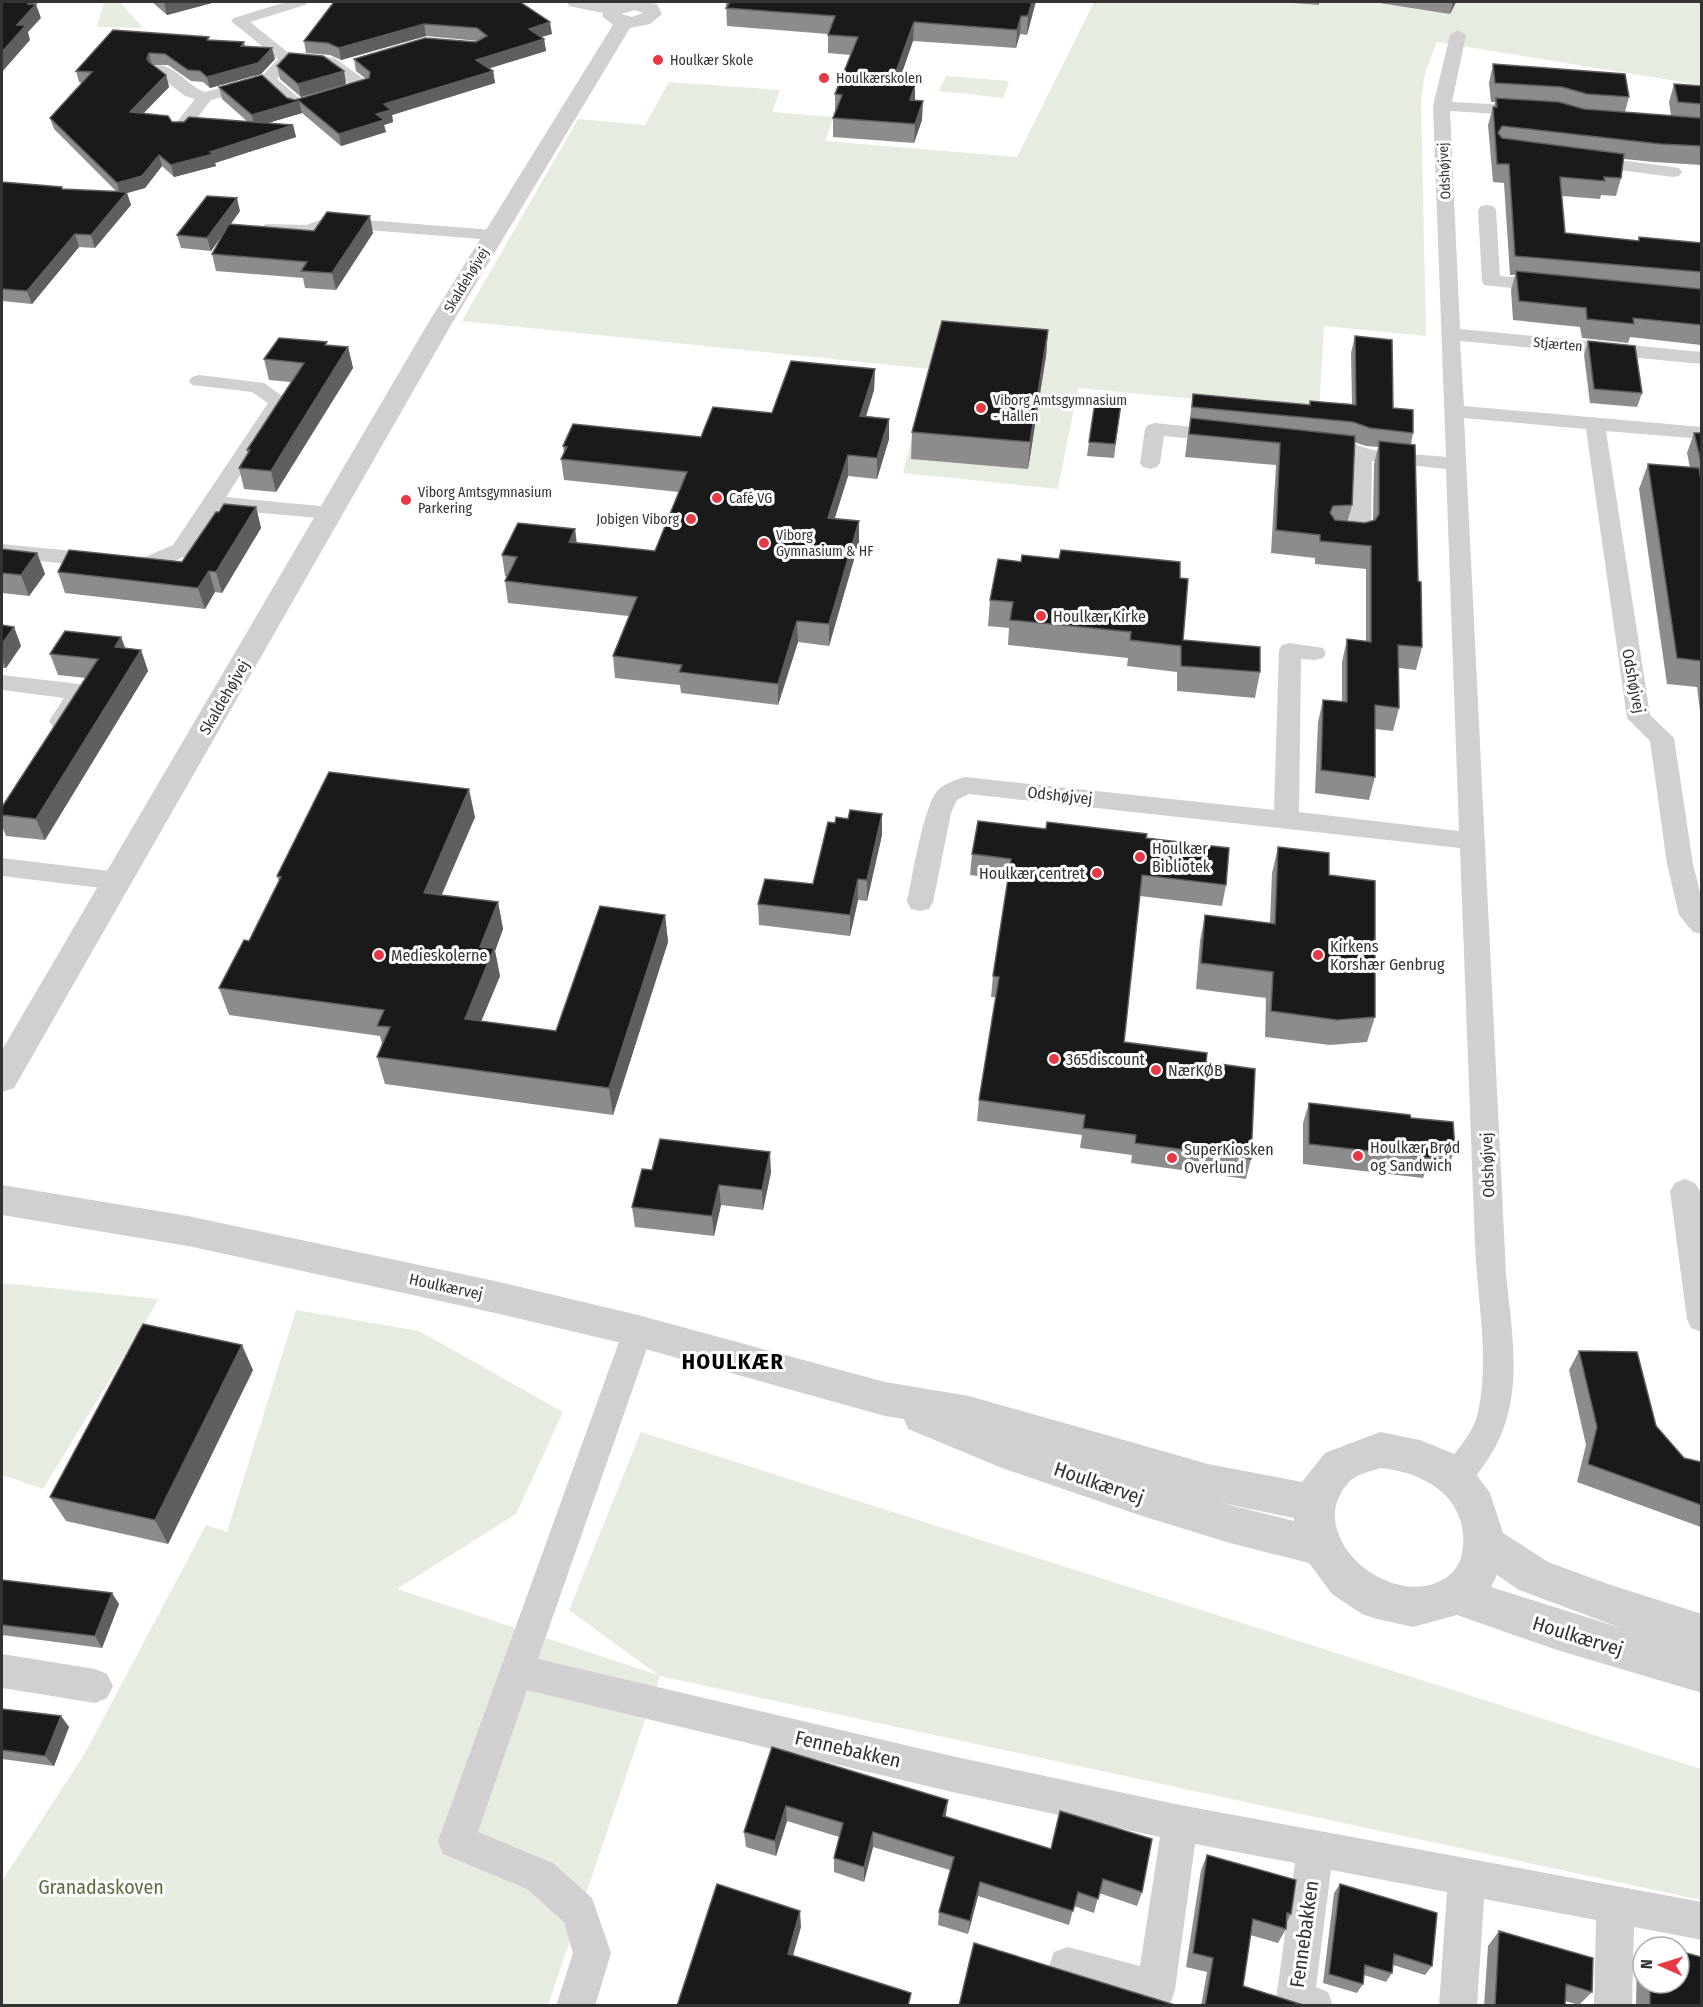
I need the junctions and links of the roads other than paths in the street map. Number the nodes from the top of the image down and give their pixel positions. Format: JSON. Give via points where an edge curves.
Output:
{"nodes":[{"id":1,"x":300,"y":2,"type":"edge"},
{"id":2,"x":576,"y":2,"type":"edge"},
{"id":3,"x":648,"y":4,"type":"edge"},
{"id":4,"x":619,"y":15,"type":"junction"},
{"id":5,"x":1458,"y":35,"type":"dead end"},
{"id":6,"x":287,"y":58,"type":"junction"},
{"id":7,"x":360,"y":62,"type":"edge"},
{"id":8,"x":339,"y":68,"type":"junction"},
{"id":9,"x":160,"y":69,"type":"edge"},
{"id":10,"x":268,"y":79,"type":"junction"},
{"id":11,"x":205,"y":97,"type":"junction"},
{"id":12,"x":1441,"y":106,"type":"junction"},
{"id":13,"x":1545,"y":112,"type":"edge"},
{"id":14,"x":182,"y":127,"type":"edge"},
{"id":15,"x":1579,"y":156,"type":"edge"},
{"id":16,"x":1673,"y":172,"type":"dead end"},
{"id":17,"x":1487,"y":210,"type":"dead end"},
{"id":18,"x":254,"y":226,"type":"edge"},
{"id":19,"x":493,"y":235,"type":"junction"},
{"id":20,"x":1448,"y":236,"type":"junction"},
{"id":21,"x":1489,"y":239,"type":"junction"},
{"id":22,"x":1573,"y":288,"type":"edge"},
{"id":23,"x":1450,"y":334,"type":"junction"},
{"id":24,"x":1701,"y":358,"type":"edge"},
{"id":25,"x":199,"y":381,"type":"dead end"},
{"id":26,"x":1454,"y":411,"type":"junction"},
{"id":27,"x":1595,"y":423,"type":"junction"},
{"id":28,"x":1701,"y":433,"type":"edge"},
{"id":29,"x":1246,"y":438,"type":"edge"},
{"id":30,"x":1303,"y":444,"type":"edge"},
{"id":31,"x":1362,"y":454,"type":"junction"},
{"id":32,"x":1150,"y":463,"type":"dead end"},
{"id":33,"x":1455,"y":464,"type":"junction"},
{"id":34,"x":212,"y":502,"type":"junction"},
{"id":35,"x":330,"y":513,"type":"junction"},
{"id":36,"x":1338,"y":535,"type":"edge"},
{"id":37,"x":2,"y":551,"type":"edge"},
{"id":38,"x":1316,"y":653,"type":"dead end"},
{"id":39,"x":2,"y":683,"type":"edge"},
{"id":40,"x":48,"y":741,"type":"edge"},
{"id":41,"x":1286,"y":818,"type":"junction"},
{"id":42,"x":1473,"y":841,"type":"junction"},
{"id":43,"x":2,"y":867,"type":"edge"},
{"id":44,"x":118,"y":881,"type":"junction"},
{"id":45,"x":920,"y":902,"type":"dead end"},
{"id":46,"x":1701,"y":926,"type":"edge"},
{"id":47,"x":2,"y":1079,"type":"edge"},
{"id":48,"x":1685,"y":1191,"type":"dead end"},
{"id":49,"x":2,"y":1200,"type":"edge"},
{"id":50,"x":1701,"y":1319,"type":"edge"},
{"id":51,"x":638,"y":1331,"type":"junction"},
{"id":52,"x":885,"y":1399,"type":"junction"},
{"id":53,"x":1455,"y":1478,"type":"junction"},
{"id":54,"x":1314,"y":1503,"type":"junction"},
{"id":55,"x":1485,"y":1544,"type":"junction"},
{"id":56,"x":1320,"y":1546,"type":"junction"},
{"id":57,"x":1456,"y":1595,"type":"junction"},
{"id":58,"x":1701,"y":1634,"type":"edge"},
{"id":59,"x":2,"y":1671,"type":"edge"},
{"id":60,"x":517,"y":1671,"type":"junction"},
{"id":61,"x":1701,"y":1671,"type":"edge"},
{"id":62,"x":95,"y":1686,"type":"dead end"},
{"id":63,"x":1180,"y":1823,"type":"junction"},
{"id":64,"x":1315,"y":1849,"type":"junction"},
{"id":65,"x":1467,"y":1877,"type":"junction"},
{"id":66,"x":1615,"y":1905,"type":"junction"},
{"id":67,"x":1701,"y":1921,"type":"edge"},
{"id":68,"x":1068,"y":1966,"type":"dead end"},
{"id":69,"x":575,"y":2006,"type":"edge"},
{"id":70,"x":1314,"y":2006,"type":"edge"},
{"id":71,"x":1458,"y":2006,"type":"edge"},
{"id":72,"x":1613,"y":2006,"type":"edge"}],
"edges":[{"from":1,"to":6,"type":"street","via":[[238,21]]},
{"from":2,"to":4,"type":"street"},
{"from":3,"to":4,"type":"street","via":[[653,10],[650,18],[639,22]]},
{"from":4,"to":19,"type":"street","name":"Skaldehøjvej"},
{"from":5,"to":12,"type":"street","name":"Odshøjvej"},
{"from":6,"to":8,"type":"street","via":[[330,62]]},
{"from":6,"to":10,"type":"street"},
{"from":7,"to":8,"type":"street"},
{"from":8,"to":10,"type":"street","via":[[363,86],[297,105]]},
{"from":9,"to":11,"type":"street","via":[[191,93]]},
{"from":10,"to":11,"type":"street"},
{"from":11,"to":14,"type":"street"},
{"from":12,"to":13,"type":"street"},
{"from":12,"to":20,"type":"street","name":"Odshøjvej"},
{"from":15,"to":16,"type":"street"},
{"from":17,"to":21,"type":"street"},
{"from":18,"to":19,"type":"street","name":"Skaldehøjvej","via":[[308,230],[328,222]]},
{"from":19,"to":35,"type":"street","name":"Skaldehøjvej"},
{"from":20,"to":21,"type":"street"},
{"from":20,"to":23,"type":"street","name":"Odshøjvej"},
{"from":21,"to":22,"type":"street","via":[[1491,280]]},
{"from":23,"to":24,"type":"street","name":"Stjærten"},
{"from":23,"to":26,"type":"street","name":"Odshøjvej"},
{"from":25,"to":34,"type":"street","via":[[257,387],[279,401]]},
{"from":26,"to":27,"type":"street"},
{"from":26,"to":33,"type":"street","name":"Odshøjvej"},
{"from":27,"to":28,"type":"street"},
{"from":27,"to":46,"type":"street","name":"Odshøjvej","via":[[1639,718],[1662,738],[1680,864],[1692,915]]},
{"from":29,"to":32,"type":"street","via":[[1155,429]]},
{"from":30,"to":31,"type":"street","via":[[1349,448]]},
{"from":31,"to":33,"type":"street"},
{"from":31,"to":36,"type":"street","via":[[1360,537]]},
{"from":33,"to":42,"type":"street","name":"Odshøjvej"},
{"from":34,"to":35,"type":"street"},
{"from":34,"to":37,"type":"street","via":[[181,550],[146,565]]},
{"from":35,"to":44,"type":"street","name":"Skaldehøjvej"},
{"from":38,"to":41,"type":"street","via":[[1290,650]]},
{"from":39,"to":40,"type":"street","via":[[79,692]]},
{"from":41,"to":42,"type":"street","name":"Odshøjvej"},
{"from":41,"to":45,"type":"street","name":"Odshøjvej","via":[[1206,813],[964,785],[947,795],[939,813]]},
{"from":42,"to":53,"type":"street","name":"Odshøjvej","via":[[1498,1365],[1494,1414],[1479,1447]]},
{"from":43,"to":44,"type":"street"},
{"from":44,"to":47,"type":"street","name":"Skaldehøjvej"},
{"from":48,"to":50,"type":"street"},
{"from":49,"to":51,"type":"street","name":"Houlkærvej","via":[[188,1231]]},
{"from":51,"to":52,"type":"street","name":"Houlkærvej"},
{"from":51,"to":60,"type":"street"},
{"from":52,"to":54,"type":"street","name":"Houlkærvej","via":[[969,1413],[1208,1482]]},
{"from":52,"to":56,"type":"street","name":"Houlkærvej","via":[[964,1437],[1196,1516]]},
{"from":53,"to":54,"type":"street","via":[[1430,1461],[1380,1450],[1341,1462],[1327,1475]]},
{"from":53,"to":55,"type":"street","via":[[1482,1521]]},
{"from":54,"to":56,"type":"street"},
{"from":55,"to":57,"type":"street","via":[[1472,1582]]},
{"from":55,"to":58,"type":"street","via":[[1534,1576]]},
{"from":56,"to":57,"type":"street","via":[[1343,1577],[1380,1601],[1422,1606]]},
{"from":57,"to":61,"type":"street","name":"Houlkærvej","via":[[1557,1630]]},
{"from":59,"to":62,"type":"street"},
{"from":60,"to":63,"type":"street","name":"Fennebakken","via":[[952,1774]]},
{"from":60,"to":69,"type":"street","via":[[456,1841],[540,1876],[579,1911],[592,1953]]},
{"from":63,"to":64,"type":"street","name":"Fennebakken"},
{"from":63,"to":68,"type":"street","via":[[1156,1990]]},
{"from":64,"to":65,"type":"street","name":"Fennebakken"},
{"from":64,"to":70,"type":"street","name":"Fennebakken","via":[[1295,1999]]},
{"from":65,"to":66,"type":"street","name":"Fennebakken"},
{"from":65,"to":71,"type":"street"},
{"from":66,"to":67,"type":"street","name":"Fennebakken"},
{"from":66,"to":72,"type":"street"}]}
